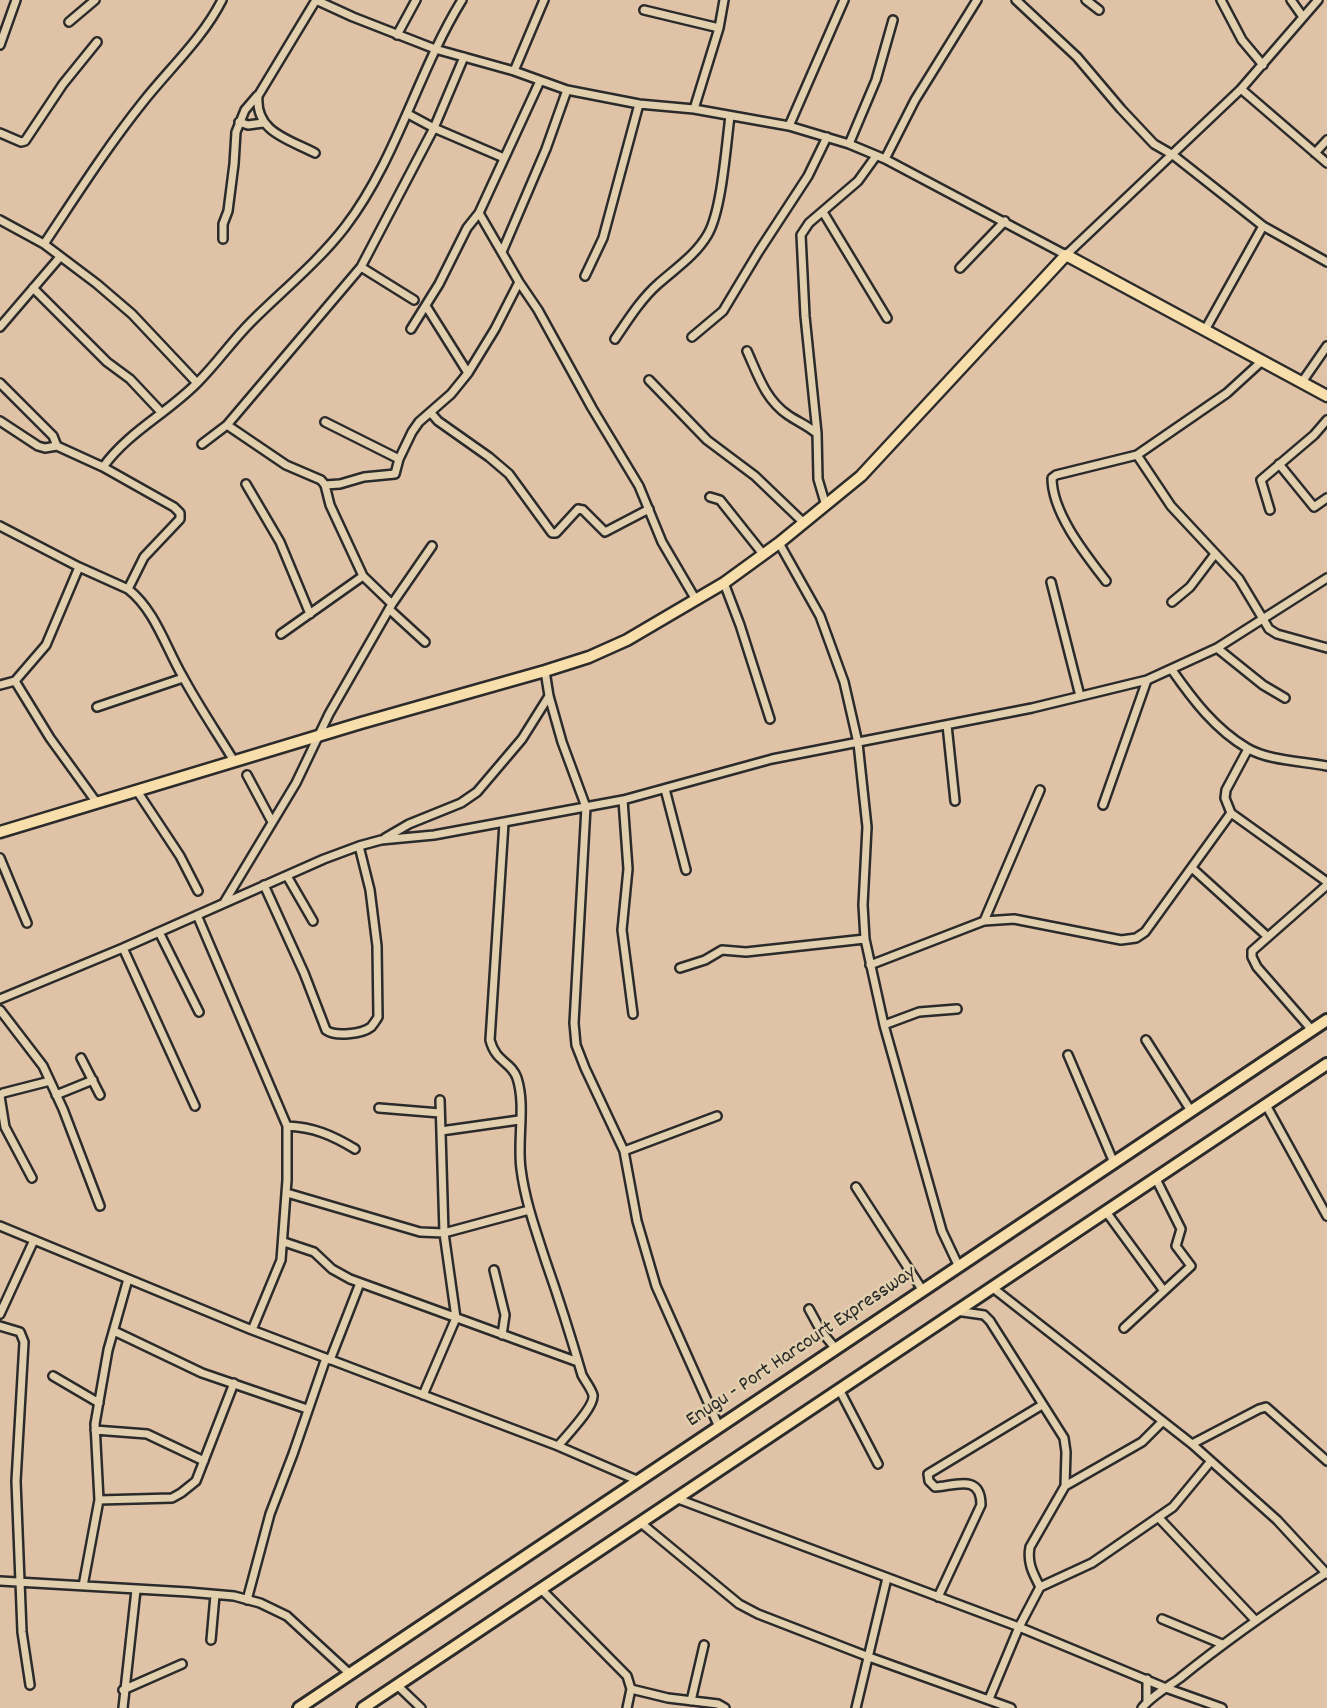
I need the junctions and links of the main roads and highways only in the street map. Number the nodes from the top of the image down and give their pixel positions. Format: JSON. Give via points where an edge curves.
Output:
{"nodes":[{"id":1,"x":1327,"y":397,"type":"edge"},
{"id":2,"x":0,"y":832,"type":"edge"},
{"id":3,"x":1327,"y":1020,"type":"edge"},
{"id":4,"x":1327,"y":1064,"type":"edge"},
{"id":5,"x":299,"y":1708,"type":"edge"},
{"id":6,"x":363,"y":1708,"type":"edge"}],
"edges":[{"from":1,"to":2,"type":"main road","via":[[1066,255],[861,477],[724,583],[627,640],[545,671]]},
{"from":3,"to":5,"type":"highway","name":"Enugu - Port Harcourt Expressway"},
{"from":4,"to":6,"type":"highway"}]}
